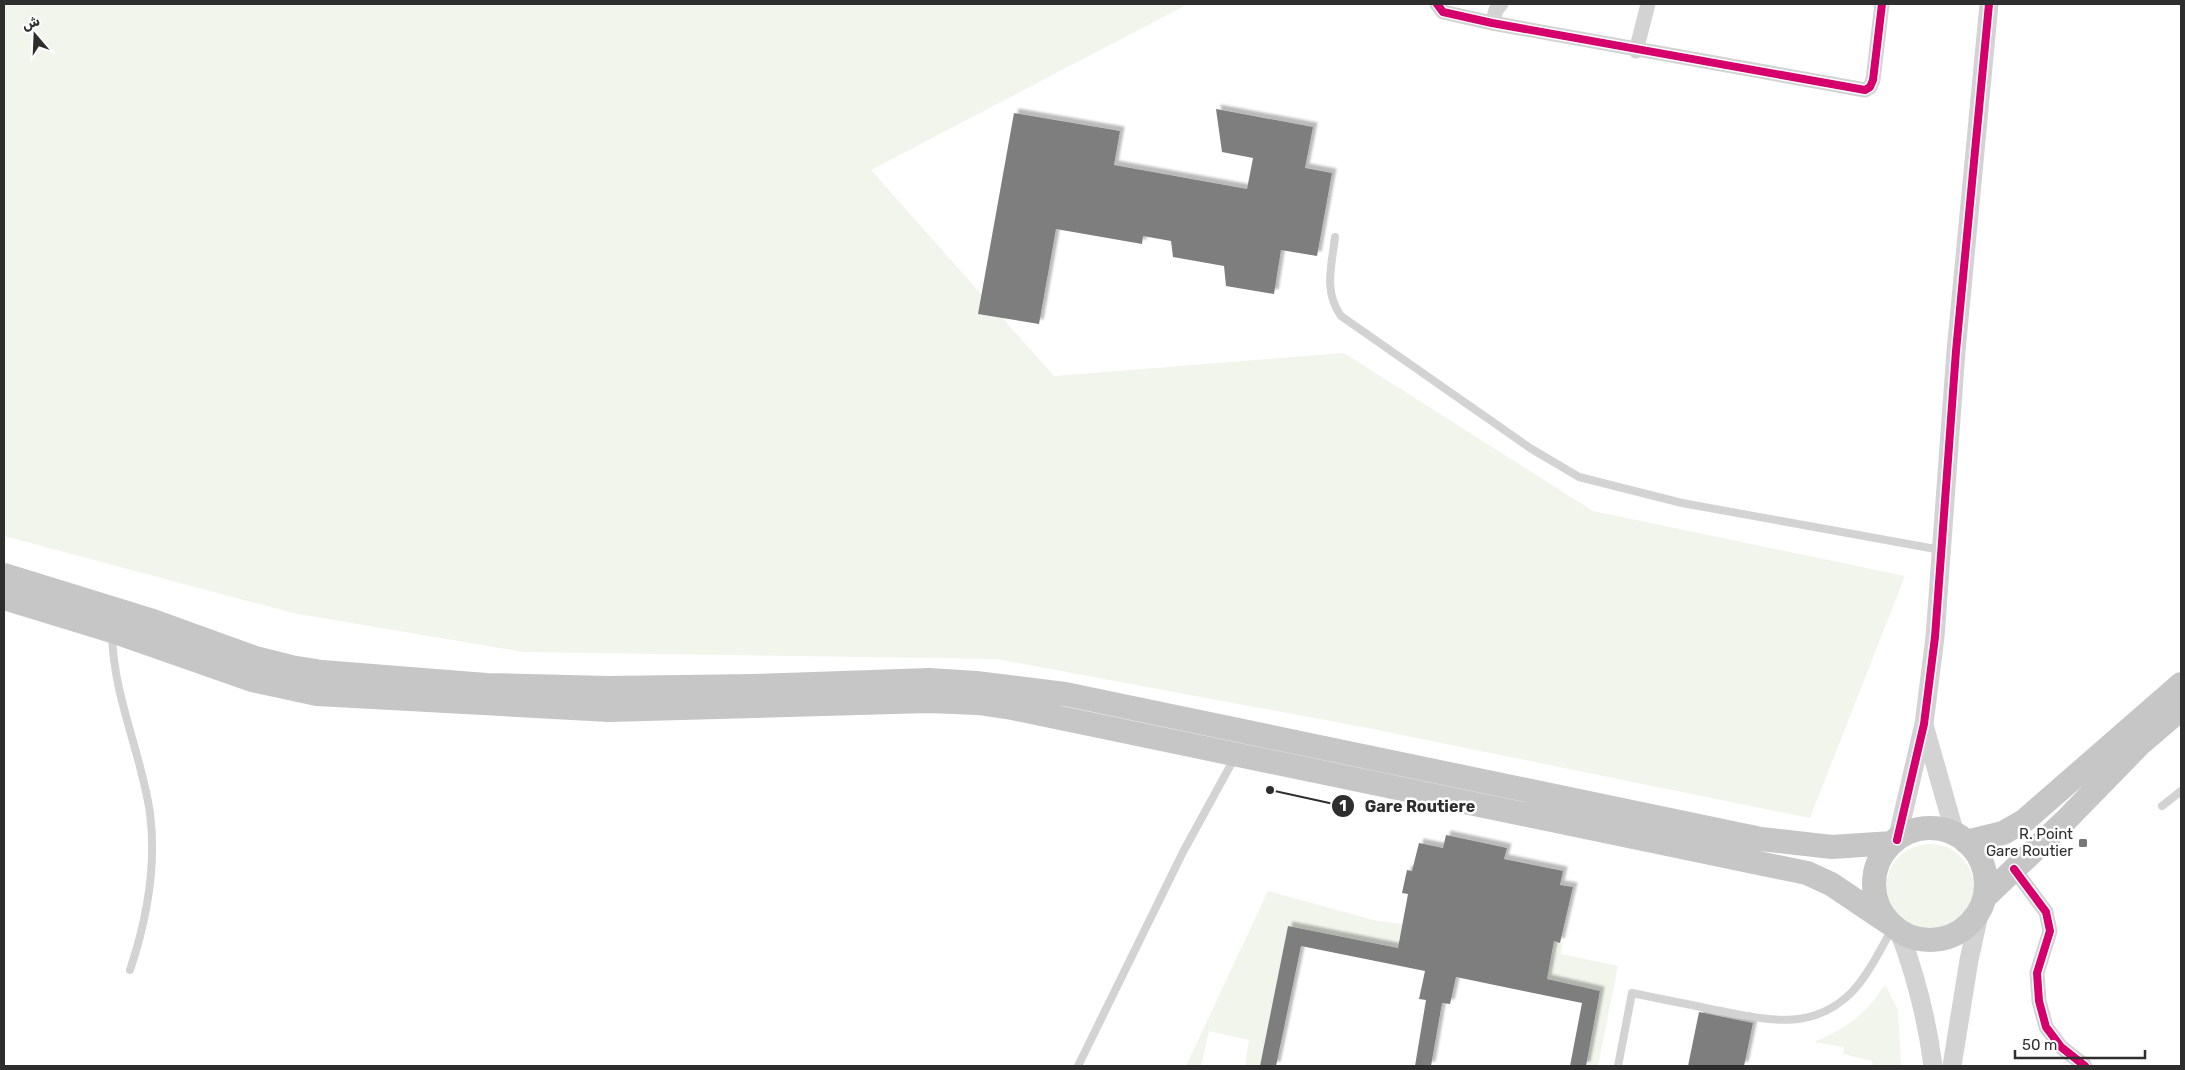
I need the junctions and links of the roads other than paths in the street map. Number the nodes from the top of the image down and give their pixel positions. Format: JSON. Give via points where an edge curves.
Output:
{"nodes":[{"id":1,"x":1437,"y":4,"type":"edge"},
{"id":2,"x":1501,"y":4,"type":"edge"},
{"id":3,"x":1648,"y":4,"type":"edge"},
{"id":4,"x":1882,"y":4,"type":"edge"},
{"id":5,"x":1990,"y":4,"type":"edge"},
{"id":6,"x":1492,"y":23,"type":"junction"},
{"id":7,"x":1636,"y":51,"type":"junction"},
{"id":8,"x":1335,"y":237,"type":"dead end"},
{"id":9,"x":1941,"y":550,"type":"junction"},
{"id":10,"x":4,"y":575,"type":"edge"},
{"id":11,"x":4,"y":598,"type":"edge"},
{"id":12,"x":112,"y":631,"type":"junction"},
{"id":13,"x":2181,"y":684,"type":"edge"},
{"id":14,"x":2181,"y":709,"type":"edge"},
{"id":15,"x":1924,"y":724,"type":"junction"},
{"id":16,"x":1238,"y":753,"type":"junction"},
{"id":17,"x":2181,"y":791,"type":"edge"},
{"id":18,"x":2162,"y":806,"type":"dead end"},
{"id":19,"x":1961,"y":838,"type":"junction"},
{"id":20,"x":1895,"y":841,"type":"junction"},
{"id":21,"x":2014,"y":869,"type":"junction"},
{"id":22,"x":1982,"y":903,"type":"junction"},
{"id":23,"x":1894,"y":927,"type":"junction"},
{"id":24,"x":130,"y":970,"type":"dead end"},
{"id":25,"x":1078,"y":1066,"type":"edge"},
{"id":26,"x":1618,"y":1066,"type":"edge"},
{"id":27,"x":1933,"y":1066,"type":"edge"},
{"id":28,"x":1952,"y":1066,"type":"edge"},
{"id":29,"x":2086,"y":1066,"type":"edge"}],
"edges":[{"from":1,"to":6,"type":"street","via":[[1442,12]]},
{"from":2,"to":6,"type":"street"},
{"from":3,"to":7,"type":"street"},
{"from":4,"to":7,"type":"street","via":[[1873,80],[1865,90]]},
{"from":5,"to":9,"type":"street","via":[[1956,351]]},
{"from":6,"to":7,"type":"street"},
{"from":8,"to":9,"type":"lane","via":[[1329,289],[1330,298],[1341,316],[1565,469],[1608,486],[1682,504]]},
{"from":9,"to":15,"type":"street"},
{"from":10,"to":20,"type":"main road","via":[[153,621],[255,658],[322,672],[486,685],[609,688],[928,680],[976,682],[1065,694],[1761,839],[1832,847]]},
{"from":11,"to":12,"type":"main road"},
{"from":12,"to":16,"type":"main road","via":[[252,680],[317,694],[609,710],[929,700],[978,703]]},
{"from":12,"to":24,"type":"lane","via":[[112,654],[119,693],[150,813],[150,892]]},
{"from":13,"to":19,"type":"main road","via":[[2024,821],[2003,833]]},
{"from":14,"to":21,"type":"main road","via":[[2141,743]]},
{"from":15,"to":19,"type":"street"},
{"from":15,"to":20,"type":"street"},
{"from":16,"to":23,"type":"main road","via":[[1807,873],[1831,884]]},
{"from":16,"to":25,"type":"lane","via":[[1183,852]]},
{"from":17,"to":18,"type":"lane"},
{"from":19,"to":20,"type":"main road","via":[[1938,829],[1919,830]]},
{"from":19,"to":22,"type":"main road","via":[[1979,858],[1984,870],[1986,884]]},
{"from":20,"to":23,"type":"main road","via":[[1881,857],[1875,873],[1874,891],[1879,908]]},
{"from":21,"to":22,"type":"main road"},
{"from":21,"to":29,"type":"street","via":[[2046,912],[2050,931],[2037,973],[2039,1001],[2046,1027],[2061,1047]]},
{"from":22,"to":23,"type":"main road","via":[[1962,930],[1938,940],[1924,940]]},
{"from":22,"to":28,"type":"street"},
{"from":23,"to":26,"type":"lane","via":[[1852,991],[1828,1010],[1800,1019],[1769,1020],[1632,993]]},
{"from":23,"to":27,"type":"street","via":[[1915,975]]}]}
